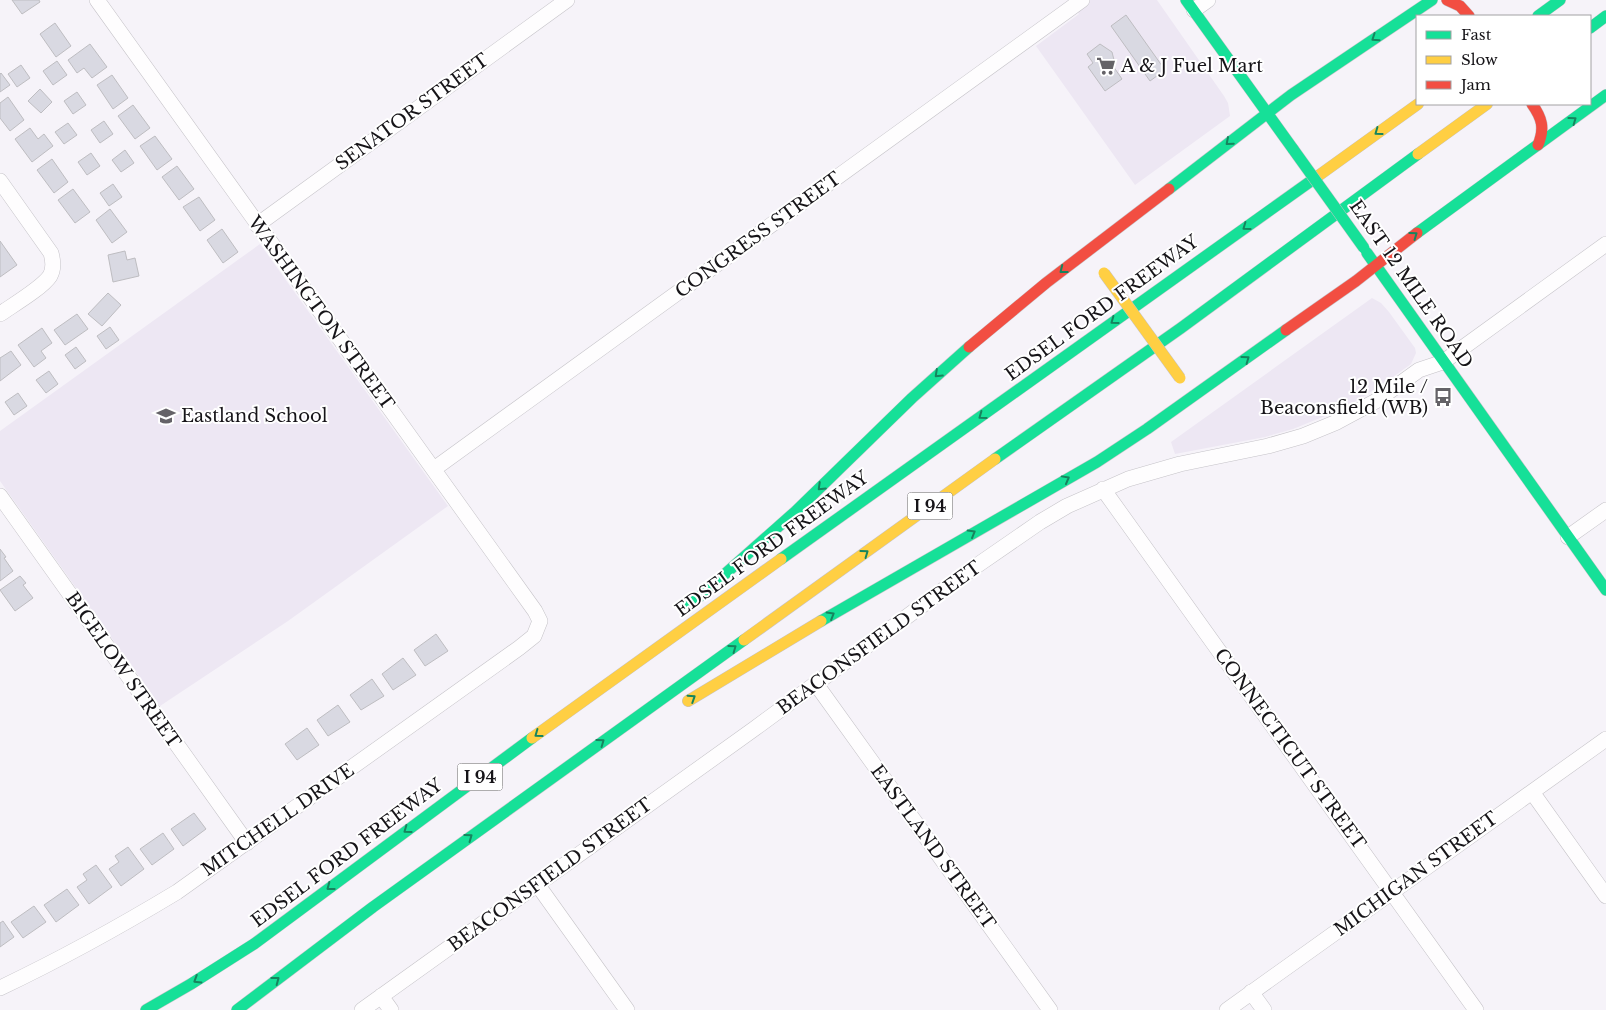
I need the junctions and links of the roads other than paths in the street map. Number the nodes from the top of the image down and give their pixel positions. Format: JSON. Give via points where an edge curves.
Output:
{"nodes":[{"id":1,"x":97,"y":0,"type":"edge"},
{"id":2,"x":567,"y":0,"type":"edge"},
{"id":3,"x":1082,"y":0,"type":"edge"},
{"id":4,"x":1208,"y":0,"type":"edge"},
{"id":5,"x":1432,"y":0,"type":"edge"},
{"id":6,"x":1447,"y":0,"type":"edge"},
{"id":7,"x":1560,"y":0,"type":"edge"},
{"id":8,"x":1190,"y":5,"type":"edge"},
{"id":9,"x":1468,"y":14,"type":"edge"},
{"id":10,"x":1539,"y":15,"type":"edge"},
{"id":11,"x":1606,"y":16,"type":"edge"},
{"id":12,"x":1591,"y":27,"type":"edge"},
{"id":13,"x":1606,"y":95,"type":"edge"},
{"id":14,"x":1417,"y":105,"type":"edge"},
{"id":15,"x":1486,"y":105,"type":"edge"},
{"id":16,"x":1533,"y":105,"type":"edge"},
{"id":17,"x":1267,"y":112,"type":"junction"},
{"id":18,"x":1538,"y":144,"type":"junction"},
{"id":19,"x":0,"y":181,"type":"edge"},
{"id":20,"x":257,"y":225,"type":"junction"},
{"id":21,"x":1101,"y":240,"type":"junction"},
{"id":22,"x":1606,"y":244,"type":"edge"},
{"id":23,"x":1375,"y":265,"type":"junction"},
{"id":24,"x":0,"y":314,"type":"edge"},
{"id":25,"x":1443,"y":362,"type":"junction"},
{"id":26,"x":1206,"y":388,"type":"junction"},
{"id":27,"x":434,"y":469,"type":"junction"},
{"id":28,"x":1104,"y":489,"type":"junction"},
{"id":29,"x":0,"y":496,"type":"edge"},
{"id":30,"x":1606,"y":510,"type":"edge"},
{"id":31,"x":1568,"y":537,"type":"junction"},
{"id":32,"x":1606,"y":590,"type":"edge"},
{"id":33,"x":680,"y":614,"type":"dead end"},
{"id":34,"x":538,"y":628,"type":"joint"},
{"id":35,"x":637,"y":648,"type":"dead end"},
{"id":36,"x":816,"y":684,"type":"junction"},
{"id":37,"x":591,"y":695,"type":"junction"},
{"id":38,"x":676,"y":709,"type":"dead end"},
{"id":39,"x":1606,"y":739,"type":"edge"},
{"id":40,"x":1532,"y":792,"type":"junction"},
{"id":41,"x":247,"y":843,"type":"junction"},
{"id":42,"x":479,"y":845,"type":"dead end"},
{"id":43,"x":537,"y":884,"type":"junction"},
{"id":44,"x":1392,"y":892,"type":"junction"},
{"id":45,"x":1606,"y":896,"type":"edge"},
{"id":46,"x":373,"y":906,"type":"junction"},
{"id":47,"x":0,"y":988,"type":"edge"},
{"id":48,"x":1251,"y":992,"type":"junction"},
{"id":49,"x":381,"y":996,"type":"junction"},
{"id":50,"x":146,"y":1010,"type":"edge"},
{"id":51,"x":237,"y":1010,"type":"edge"},
{"id":52,"x":362,"y":1010,"type":"edge"},
{"id":53,"x":391,"y":1010,"type":"edge"},
{"id":54,"x":627,"y":1010,"type":"edge"},
{"id":55,"x":1050,"y":1010,"type":"edge"},
{"id":56,"x":1227,"y":1010,"type":"edge"},
{"id":57,"x":1264,"y":1010,"type":"edge"},
{"id":58,"x":1476,"y":1010,"type":"edge"}],
"edges":[{"from":1,"to":20,"type":"street","name":"WASHINGTON STREET"},
{"from":2,"to":20,"type":"street","name":"SENATOR STREET"},
{"from":3,"to":27,"type":"street","name":"CONGRESS STREET"},
{"from":4,"to":8,"type":"street"},
{"from":5,"to":17,"type":"main road","one_way":true},
{"from":6,"to":9,"type":"main road"},
{"from":7,"to":10,"type":"main road"},
{"from":8,"to":17,"type":"main road","name":"EAST 12 MILE ROAD"},
{"from":11,"to":12,"type":"main road"},
{"from":18,"to":13,"type":"main road","one_way":true},
{"from":14,"to":37,"type":"main road","name":"EDSEL FORD FREEWAY","number":"I 94","one_way":true},
{"from":46,"to":15,"type":"main road","number":"I 94","one_way":true,"via":[[1181,328]]},
{"from":16,"to":18,"type":"main road","via":[[1541,116],[1544,130]]},
{"from":17,"to":21,"type":"main road","one_way":true},
{"from":17,"to":23,"type":"main road","name":"EAST 12 MILE ROAD","bridge":true},
{"from":23,"to":18,"type":"main road","one_way":true},
{"from":19,"to":24,"type":"street","via":[[51,253],[52,269],[44,283]]},
{"from":20,"to":27,"type":"street","name":"WASHINGTON STREET"},
{"from":21,"to":26,"type":"main road","bridge":true,"via":[[1098,249],[1101,265],[1180,378],[1191,386]]},
{"from":21,"to":33,"type":"main road","one_way":true,"via":[[956,357],[796,512]]},
{"from":22,"to":25,"type":"street","name":"BEACONSFIELD STREET"},
{"from":23,"to":25,"type":"main road","name":"EAST 12 MILE ROAD"},
{"from":26,"to":23,"type":"main road","one_way":true},
{"from":25,"to":28,"type":"street","name":"BEACONSFIELD STREET","via":[[1419,370],[1376,401],[1303,436],[1180,464]]},
{"from":25,"to":31,"type":"main road","name":"EAST 12 MILE ROAD"},
{"from":38,"to":26,"type":"main road","one_way":true,"via":[[847,605],[1097,462]]},
{"from":27,"to":34,"type":"street","name":"WASHINGTON STREET","via":[[535,611],[540,621]]},
{"from":28,"to":36,"type":"street","name":"BEACONSFIELD STREET","via":[[1040,522]]},
{"from":28,"to":44,"type":"street","name":"CONNECTICUT STREET"},
{"from":29,"to":41,"type":"street","name":"BIGELOW STREET"},
{"from":30,"to":31,"type":"street"},
{"from":31,"to":32,"type":"main road","name":"EAST 12 MILE ROAD"},
{"from":34,"to":41,"type":"street","name":"MITCHELL DRIVE","via":[[534,636],[519,648]]},
{"from":35,"to":37,"type":"main road"},
{"from":36,"to":43,"type":"street","name":"BEACONSFIELD STREET"},
{"from":36,"to":55,"type":"street","name":"EASTLAND STREET"},
{"from":37,"to":50,"type":"main road","name":"EDSEL FORD FREEWAY","number":"I 94","one_way":true,"via":[[254,944]]},
{"from":39,"to":40,"type":"street","name":"MICHIGAN STREET"},
{"from":40,"to":44,"type":"street","name":"MICHIGAN STREET"},
{"from":40,"to":45,"type":"street"},
{"from":41,"to":47,"type":"street","name":"MITCHELL DRIVE","via":[[121,926]]},
{"from":42,"to":46,"type":"main road"},
{"from":43,"to":49,"type":"street","name":"BEACONSFIELD STREET"},
{"from":43,"to":54,"type":"street"},
{"from":44,"to":48,"type":"street","name":"MICHIGAN STREET"},
{"from":44,"to":58,"type":"street","name":"CONNECTICUT STREET"},
{"from":51,"to":46,"type":"main road","number":"I 94","one_way":true},
{"from":48,"to":56,"type":"street","name":"MICHIGAN STREET"},
{"from":48,"to":57,"type":"street"},
{"from":49,"to":52,"type":"street","name":"BEACONSFIELD STREET"},
{"from":49,"to":53,"type":"street"}]}
